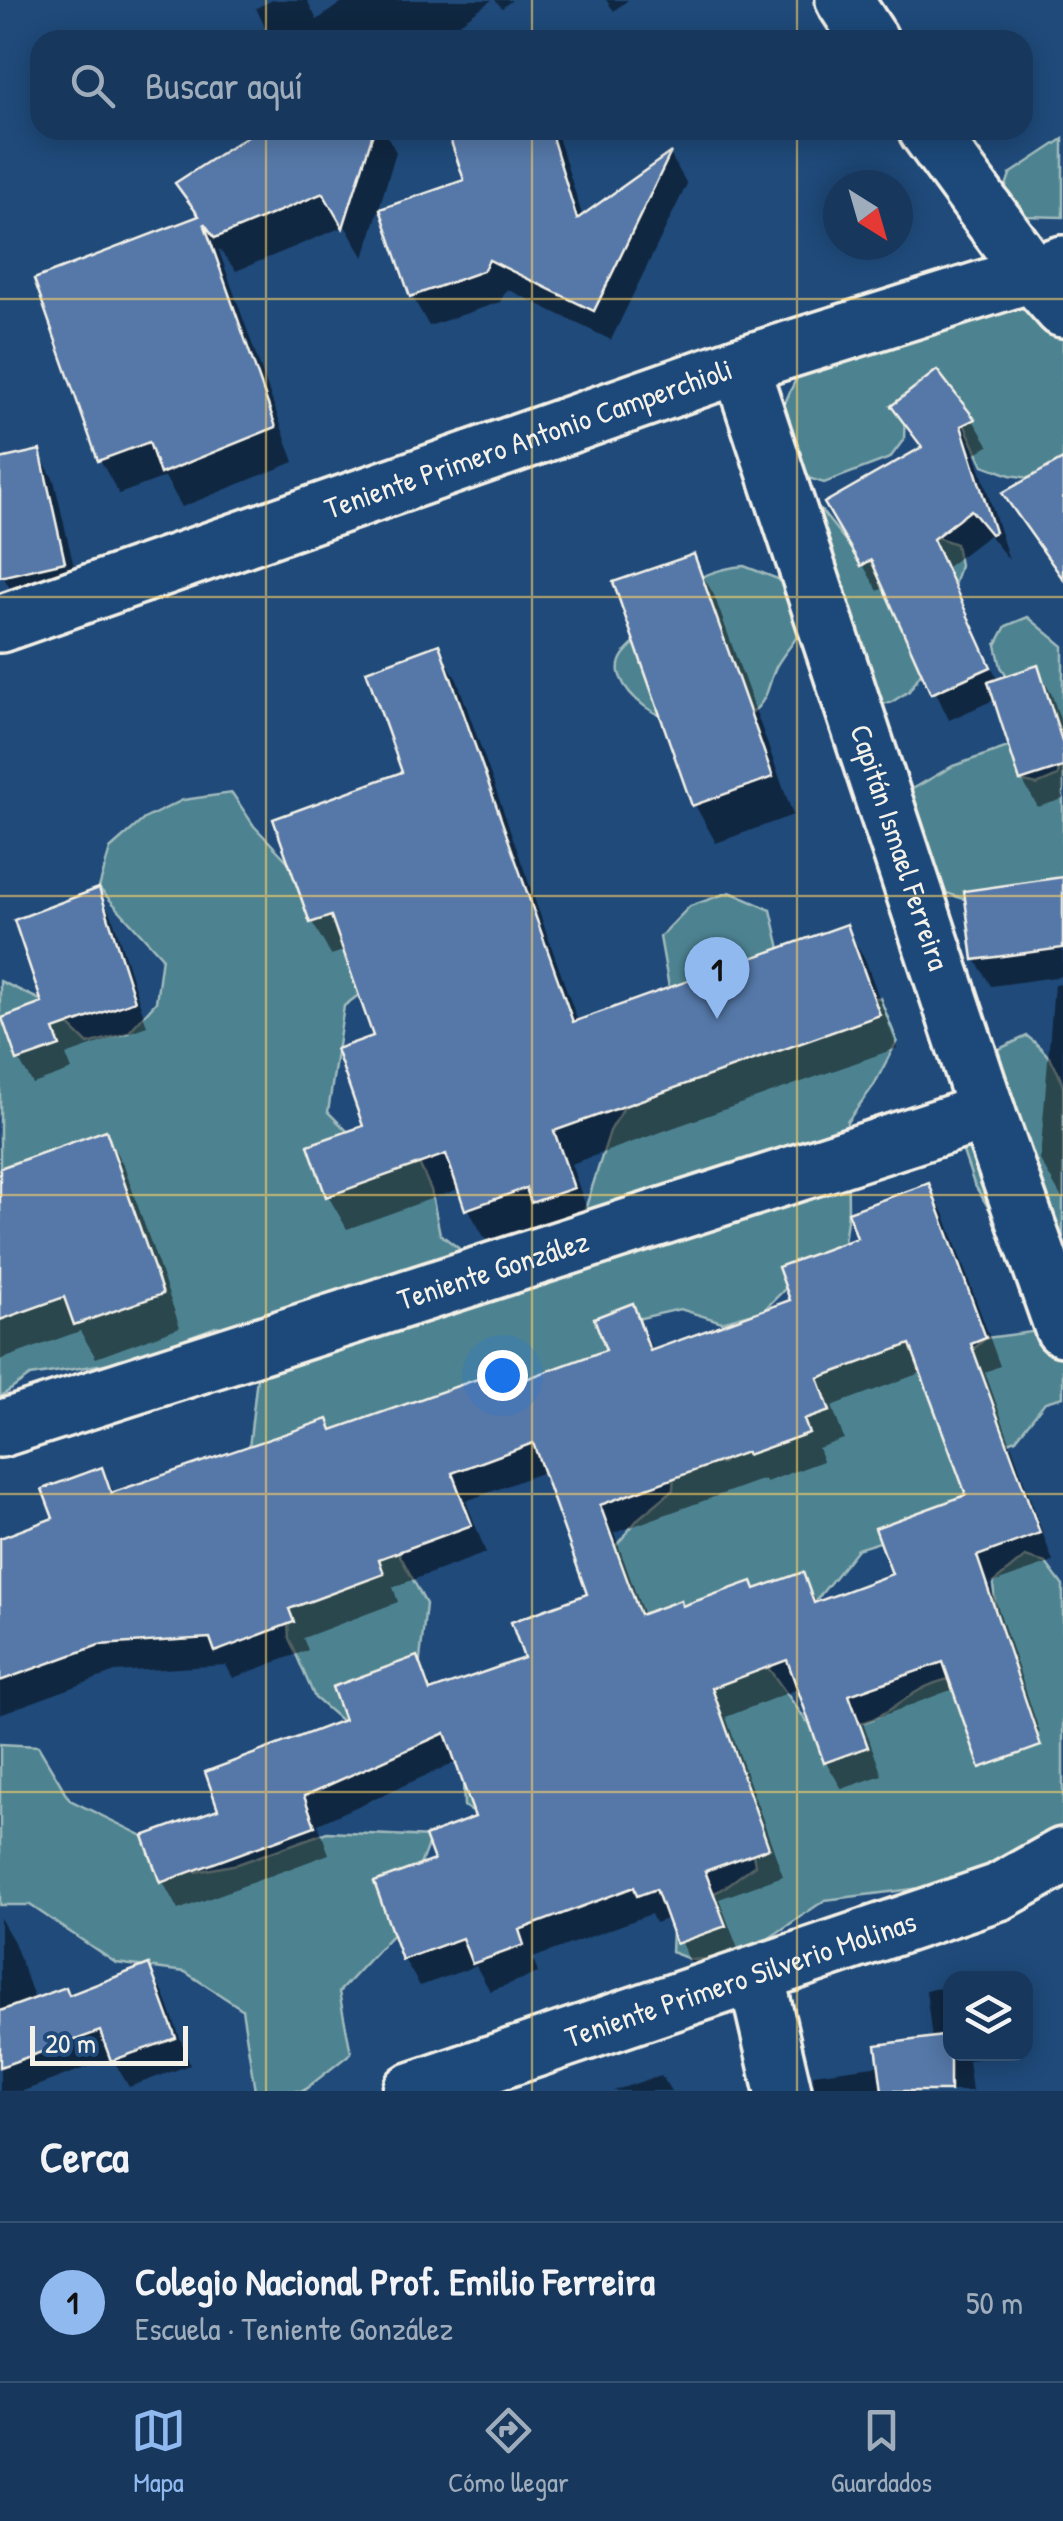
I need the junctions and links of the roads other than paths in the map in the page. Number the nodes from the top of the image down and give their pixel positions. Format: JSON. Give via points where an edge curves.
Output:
{"nodes":[{"id":1,"x":844,"y":0,"type":"edge"},
{"id":2,"x":864,"y":30,"type":"edge"},
{"id":3,"x":935,"y":140,"type":"edge"},
{"id":4,"x":1053,"y":283,"type":"edge"},
{"id":5,"x":740,"y":364,"type":"junction"},
{"id":6,"x":0,"y":624,"type":"edge"},
{"id":7,"x":987,"y":1112,"type":"junction"},
{"id":8,"x":1063,"y":1328,"type":"edge"},
{"id":9,"x":0,"y":1429,"type":"edge"},
{"id":10,"x":1063,"y":1856,"type":"edge"},
{"id":11,"x":756,"y":1974,"type":"junction"},
{"id":12,"x":410,"y":2091,"type":"edge"},
{"id":13,"x":783,"y":2091,"type":"edge"}],
"edges":[{"from":1,"to":2,"type":"street"},
{"from":3,"to":4,"type":"street"},
{"from":4,"to":5,"type":"street","name":"Teniente Primero Antonio Camperchioli"},
{"from":5,"to":6,"type":"street","name":"Teniente Primero Antonio Camperchioli"},
{"from":5,"to":7,"type":"street","name":"Capitán Ismael Ferreira"},
{"from":7,"to":8,"type":"street","name":"Capitán Ismael Ferreira"},
{"from":7,"to":9,"type":"street","name":"Teniente González"},
{"from":10,"to":11,"type":"street","name":"Teniente Primero Silverio Molinas","via":[[998,1892]]},
{"from":11,"to":12,"type":"street","name":"Teniente Primero Silverio Molinas"},
{"from":11,"to":13,"type":"street"}]}
